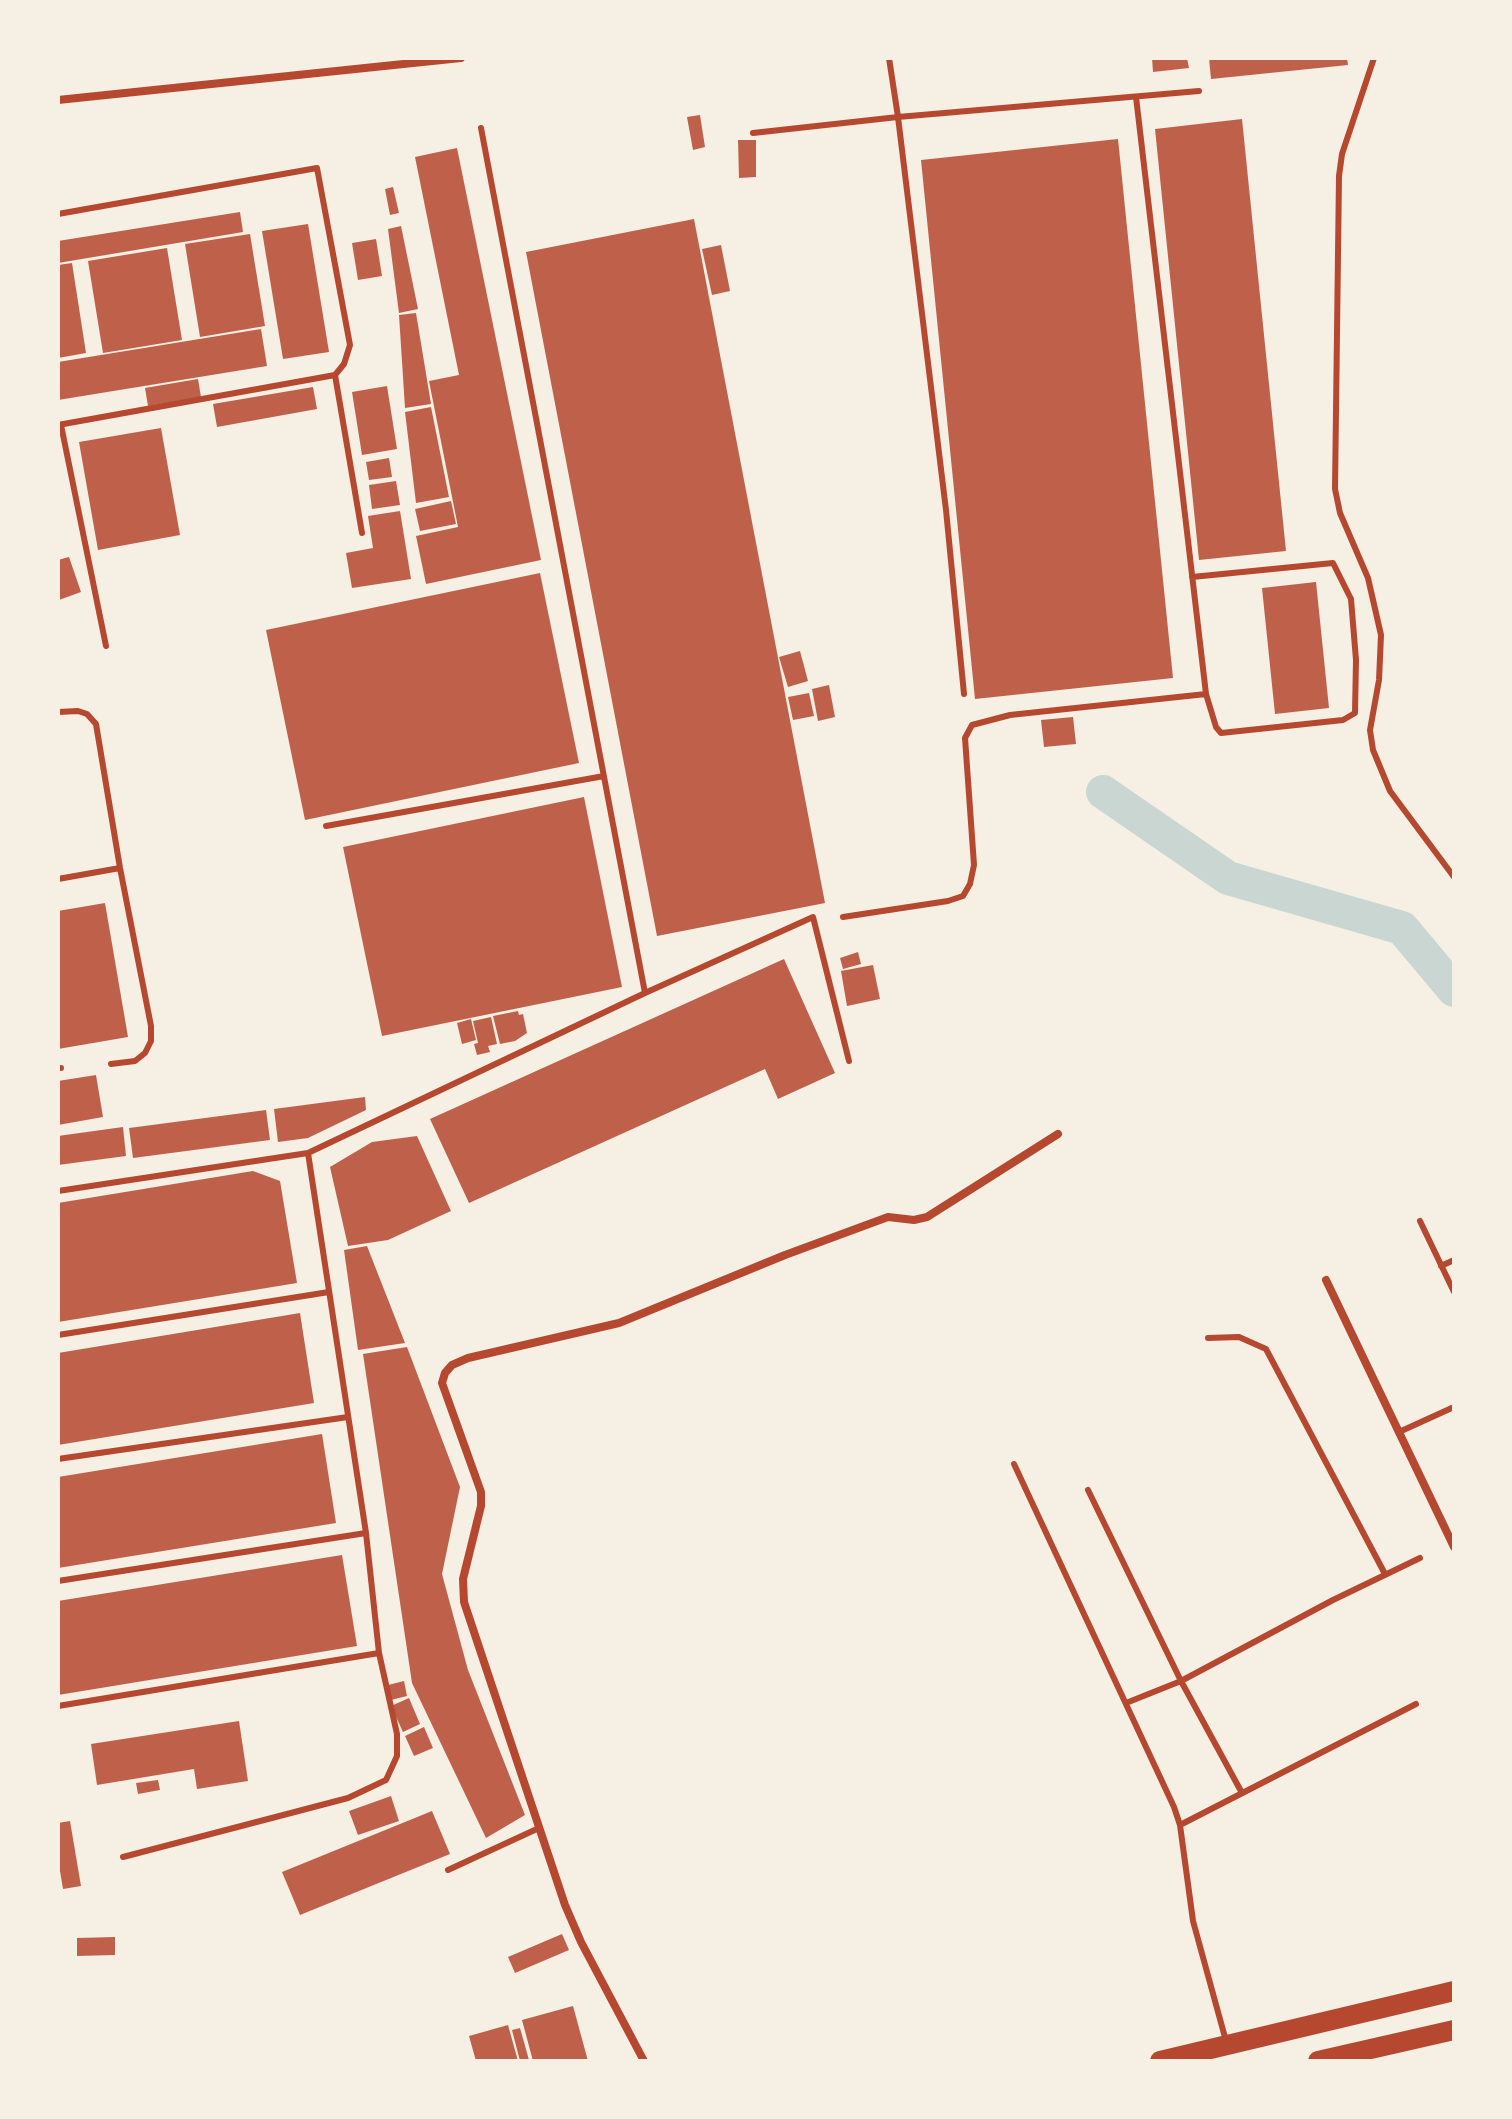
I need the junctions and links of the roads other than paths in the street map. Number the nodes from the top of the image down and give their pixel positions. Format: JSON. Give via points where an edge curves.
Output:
{"nodes":[{"id":1,"x":461,"y":58,"type":"edge"},
{"id":2,"x":889,"y":58,"type":"edge"},
{"id":3,"x":1374,"y":58,"type":"edge"},
{"id":4,"x":1199,"y":91,"type":"dead end"},
{"id":5,"x":1136,"y":97,"type":"junction"},
{"id":6,"x":58,"y":100,"type":"edge"},
{"id":7,"x":898,"y":117,"type":"junction"},
{"id":8,"x":481,"y":128,"type":"dead end"},
{"id":9,"x":753,"y":133,"type":"dead end"},
{"id":10,"x":58,"y":214,"type":"edge"},
{"id":11,"x":335,"y":375,"type":"junction"},
{"id":12,"x":59,"y":425,"type":"edge"},
{"id":13,"x":362,"y":533,"type":"dead end"},
{"id":14,"x":1192,"y":577,"type":"junction"},
{"id":15,"x":106,"y":646,"type":"dead end"},
{"id":16,"x":964,"y":694,"type":"dead end"},
{"id":17,"x":1206,"y":694,"type":"junction"},
{"id":18,"x":58,"y":712,"type":"edge"},
{"id":19,"x":604,"y":776,"type":"junction"},
{"id":20,"x":326,"y":826,"type":"dead end"},
{"id":21,"x":120,"y":868,"type":"junction"},
{"id":22,"x":1454,"y":877,"type":"edge"},
{"id":23,"x":58,"y":879,"type":"edge"},
{"id":24,"x":843,"y":917,"type":"dead end"},
{"id":25,"x":645,"y":993,"type":"junction"},
{"id":26,"x":849,"y":1061,"type":"dead end"},
{"id":27,"x":111,"y":1064,"type":"dead end"},
{"id":28,"x":1058,"y":1134,"type":"dead end"},
{"id":29,"x":308,"y":1153,"type":"junction"},
{"id":30,"x":58,"y":1191,"type":"edge"},
{"id":31,"x":1420,"y":1221,"type":"dead end"},
{"id":32,"x":1454,"y":1260,"type":"edge"},
{"id":33,"x":1441,"y":1266,"type":"junction"},
{"id":34,"x":1326,"y":1280,"type":"dead end"},
{"id":35,"x":329,"y":1292,"type":"junction"},
{"id":36,"x":1454,"y":1292,"type":"edge"},
{"id":37,"x":58,"y":1335,"type":"edge"},
{"id":38,"x":1208,"y":1338,"type":"dead end"},
{"id":39,"x":1454,"y":1407,"type":"edge"},
{"id":40,"x":348,"y":1417,"type":"junction"},
{"id":41,"x":1399,"y":1432,"type":"junction"},
{"id":42,"x":58,"y":1459,"type":"edge"},
{"id":43,"x":1014,"y":1464,"type":"dead end"},
{"id":44,"x":1088,"y":1490,"type":"dead end"},
{"id":45,"x":1454,"y":1520,"type":"edge"},
{"id":46,"x":1443,"y":1524,"type":"junction"},
{"id":47,"x":366,"y":1533,"type":"junction"},
{"id":48,"x":1454,"y":1547,"type":"edge"},
{"id":49,"x":1420,"y":1558,"type":"dead end"},
{"id":50,"x":1385,"y":1574,"type":"junction"},
{"id":51,"x":58,"y":1581,"type":"edge"},
{"id":52,"x":379,"y":1653,"type":"junction"},
{"id":53,"x":1181,"y":1681,"type":"junction"},
{"id":54,"x":1126,"y":1703,"type":"junction"},
{"id":55,"x":1416,"y":1704,"type":"dead end"},
{"id":56,"x":58,"y":1706,"type":"edge"},
{"id":57,"x":1242,"y":1793,"type":"junction"},
{"id":58,"x":1180,"y":1825,"type":"junction"},
{"id":59,"x":539,"y":1828,"type":"junction"},
{"id":60,"x":123,"y":1857,"type":"dead end"},
{"id":61,"x":448,"y":1870,"type":"dead end"},
{"id":62,"x":1454,"y":1991,"type":"edge"},
{"id":63,"x":1454,"y":2030,"type":"edge"},
{"id":64,"x":1227,"y":2045,"type":"junction"},
{"id":65,"x":644,"y":2061,"type":"edge"},
{"id":66,"x":1160,"y":2061,"type":"edge"},
{"id":67,"x":1318,"y":2061,"type":"edge"}],
"edges":[{"from":1,"to":6,"type":"street"},
{"from":2,"to":7,"type":"lane"},
{"from":3,"to":22,"type":"lane","via":[[1339,176],[1335,489],[1376,603],[1381,635],[1370,730],[1373,750],[1390,791]]},
{"from":4,"to":5,"type":"lane"},
{"from":5,"to":7,"type":"lane"},
{"from":5,"to":14,"type":"lane"},
{"from":7,"to":9,"type":"lane"},
{"from":7,"to":16,"type":"lane"},
{"from":8,"to":19,"type":"lane"},
{"from":10,"to":11,"type":"lane","via":[[317,168],[350,345]]},
{"from":11,"to":12,"type":"lane"},
{"from":11,"to":13,"type":"lane"},
{"from":12,"to":15,"type":"lane"},
{"from":14,"to":17,"type":"lane"},
{"from":14,"to":17,"type":"lane","via":[[1333,563],[1351,599],[1355,713],[1343,720],[1221,733]]},
{"from":17,"to":24,"type":"lane","via":[[1010,715],[972,725],[965,738],[974,865],[963,896]]},
{"from":18,"to":21,"type":"lane","via":[[78,711],[96,724]]},
{"from":19,"to":20,"type":"lane"},
{"from":19,"to":25,"type":"lane"},
{"from":21,"to":23,"type":"lane"},
{"from":21,"to":27,"type":"lane","via":[[151,1041],[135,1061]]},
{"from":25,"to":26,"type":"lane","via":[[813,917]]},
{"from":25,"to":29,"type":"lane"},
{"from":28,"to":59,"type":"street","via":[[927,1217],[888,1217],[619,1323],[468,1358],[445,1373],[442,1383],[481,1492],[463,1579],[464,1602]]},
{"from":29,"to":30,"type":"lane"},
{"from":29,"to":35,"type":"lane"},
{"from":31,"to":33,"type":"lane"},
{"from":32,"to":33,"type":"lane"},
{"from":33,"to":36,"type":"lane"},
{"from":34,"to":41,"type":"street"},
{"from":35,"to":37,"type":"lane"},
{"from":35,"to":40,"type":"lane"},
{"from":38,"to":50,"type":"lane","via":[[1239,1337],[1266,1349]]},
{"from":39,"to":41,"type":"lane"},
{"from":40,"to":42,"type":"lane"},
{"from":40,"to":47,"type":"lane"},
{"from":41,"to":46,"type":"street"},
{"from":43,"to":54,"type":"lane"},
{"from":44,"to":53,"type":"lane"},
{"from":45,"to":46,"type":"street"},
{"from":46,"to":48,"type":"street"},
{"from":47,"to":51,"type":"lane"},
{"from":47,"to":52,"type":"lane"},
{"from":49,"to":50,"type":"lane"},
{"from":50,"to":53,"type":"lane"},
{"from":52,"to":56,"type":"lane"},
{"from":52,"to":60,"type":"lane","via":[[397,1734],[397,1756],[386,1780],[348,1798]]},
{"from":53,"to":54,"type":"lane"},
{"from":53,"to":57,"type":"lane"},
{"from":54,"to":58,"type":"lane"},
{"from":55,"to":57,"type":"lane"},
{"from":57,"to":58,"type":"lane"},
{"from":58,"to":64,"type":"lane","via":[[1193,1921]]},
{"from":59,"to":61,"type":"lane"},
{"from":59,"to":65,"type":"street","via":[[576,1930]]},
{"from":62,"to":64,"type":"highway"},
{"from":63,"to":67,"type":"highway"},
{"from":64,"to":66,"type":"highway"}]}
